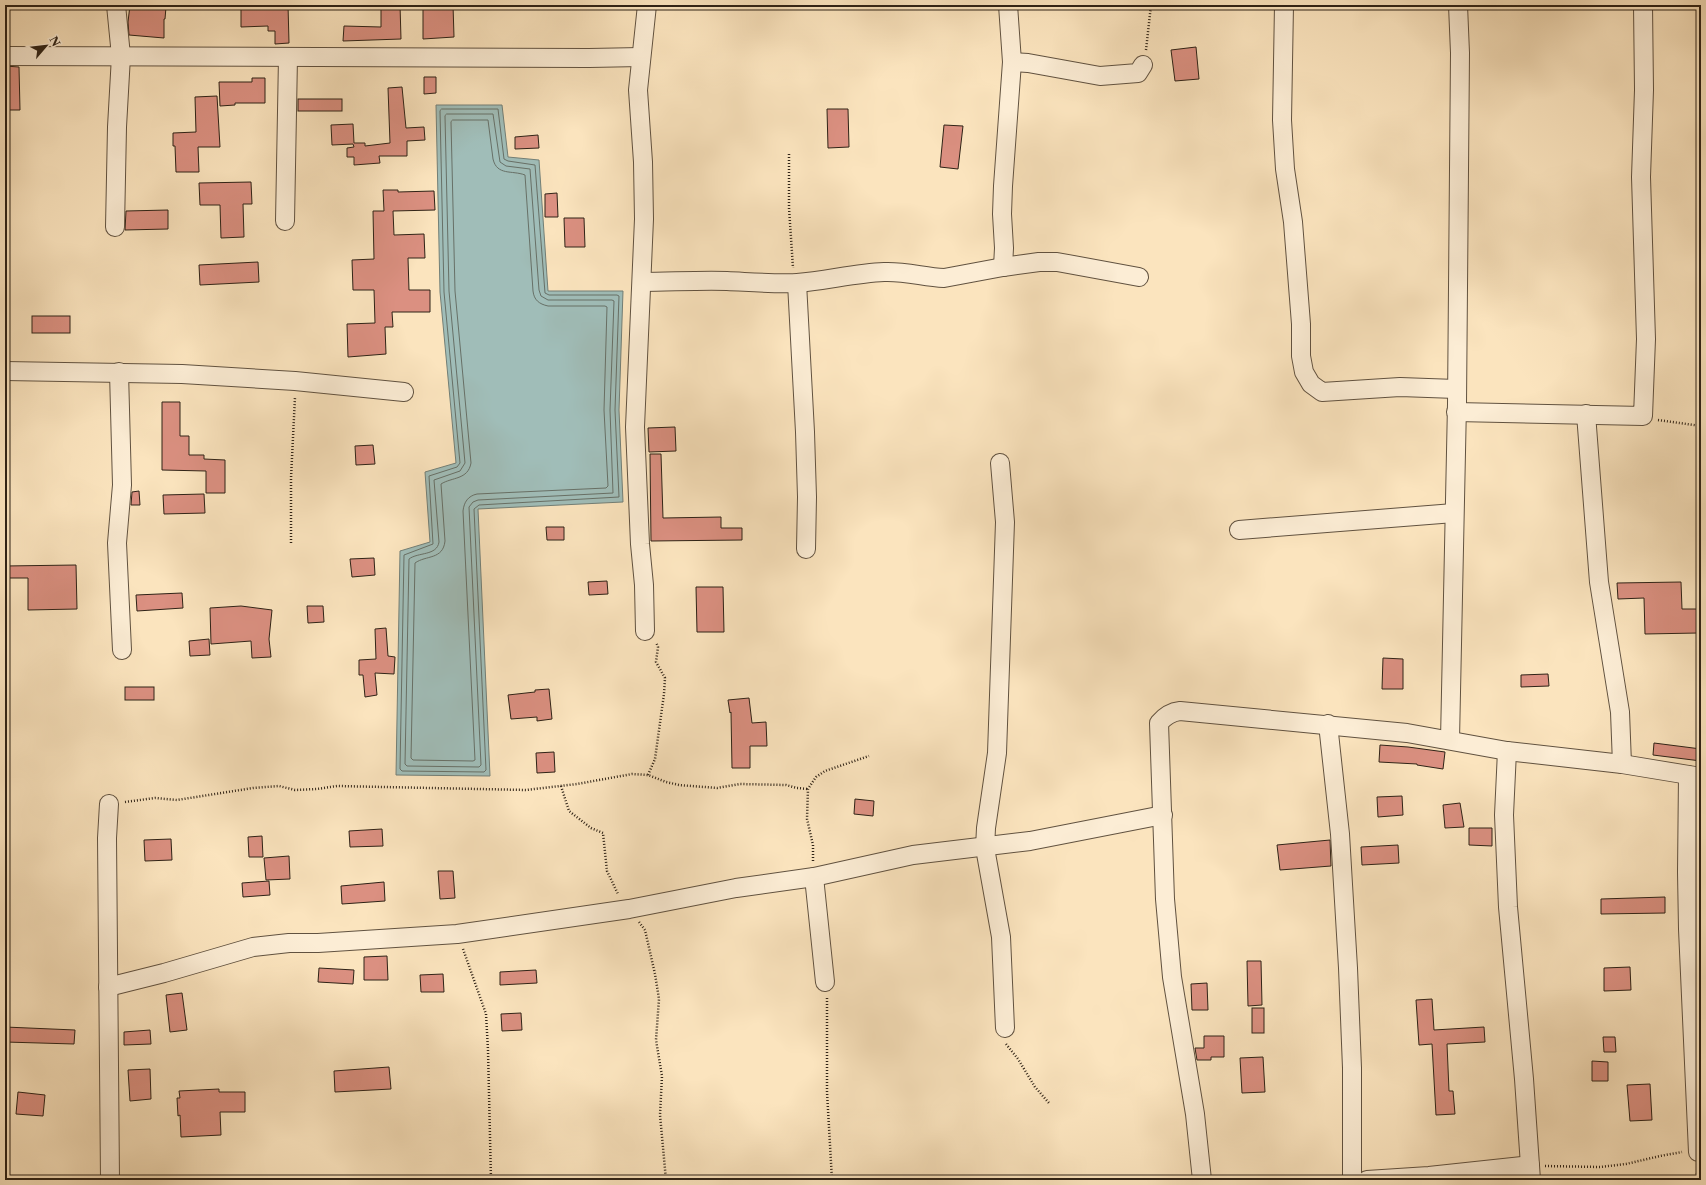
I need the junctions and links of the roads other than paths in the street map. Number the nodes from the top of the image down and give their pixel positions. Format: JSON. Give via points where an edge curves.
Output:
{"nodes":[{"id":1,"x":116,"y":5,"type":"edge"},
{"id":2,"x":647,"y":5,"type":"edge"},
{"id":3,"x":1008,"y":5,"type":"edge"},
{"id":4,"x":1284,"y":5,"type":"edge"},
{"id":5,"x":1458,"y":5,"type":"edge"},
{"id":6,"x":1643,"y":5,"type":"edge"},
{"id":7,"x":5,"y":56,"type":"edge"},
{"id":8,"x":121,"y":56,"type":"junction"},
{"id":9,"x":288,"y":57,"type":"junction"},
{"id":10,"x":641,"y":57,"type":"junction"},
{"id":11,"x":1012,"y":62,"type":"junction"},
{"id":12,"x":1143,"y":65,"type":"road end"},
{"id":13,"x":285,"y":221,"type":"dead end"},
{"id":14,"x":115,"y":227,"type":"dead end"},
{"id":15,"x":1003,"y":267,"type":"junction"},
{"id":16,"x":1139,"y":277,"type":"dead end"},
{"id":17,"x":642,"y":282,"type":"junction"},
{"id":18,"x":797,"y":283,"type":"junction"},
{"id":19,"x":5,"y":371,"type":"edge"},
{"id":20,"x":119,"y":372,"type":"junction"},
{"id":21,"x":1456,"y":389,"type":"junction"},
{"id":22,"x":404,"y":392,"type":"dead end"},
{"id":23,"x":1456,"y":412,"type":"junction"},
{"id":24,"x":1586,"y":414,"type":"junction"},
{"id":25,"x":1000,"y":463,"type":"dead end"},
{"id":26,"x":1454,"y":513,"type":"junction"},
{"id":27,"x":1239,"y":530,"type":"dead end"},
{"id":28,"x":806,"y":549,"type":"dead end"},
{"id":29,"x":645,"y":631,"type":"road end"},
{"id":30,"x":122,"y":650,"type":"dead end"},
{"id":31,"x":1328,"y":724,"type":"junction"},
{"id":32,"x":1450,"y":740,"type":"junction"},
{"id":33,"x":1507,"y":751,"type":"junction"},
{"id":34,"x":1622,"y":764,"type":"junction"},
{"id":35,"x":1695,"y":776,"type":"edge"},
{"id":36,"x":109,"y":804,"type":"road end"},
{"id":37,"x":1163,"y":814,"type":"junction"},
{"id":38,"x":985,"y":848,"type":"junction"},
{"id":39,"x":814,"y":878,"type":"junction"},
{"id":40,"x":826,"y":982,"type":"road end"},
{"id":41,"x":108,"y":987,"type":"junction"},
{"id":42,"x":1005,"y":1028,"type":"road end"},
{"id":43,"x":1699,"y":1152,"type":"edge"},
{"id":44,"x":1531,"y":1173,"type":"edge"},
{"id":45,"x":110,"y":1180,"type":"edge"},
{"id":46,"x":1202,"y":1180,"type":"edge"},
{"id":47,"x":1352,"y":1180,"type":"edge"},
{"id":48,"x":1367,"y":1180,"type":"edge"}],
"edges":[{"from":1,"to":8,"type":"street"},
{"from":2,"to":10,"type":"street"},
{"from":3,"to":11,"type":"street"},
{"from":4,"to":21,"type":"street","via":[[1282,120],[1285,169],[1293,222],[1304,372],[1311,384],[1322,392],[1400,387]]},
{"from":5,"to":21,"type":"street","via":[[1460,53]]},
{"from":6,"to":24,"type":"street","via":[[1641,176],[1646,339],[1643,416]]},
{"from":7,"to":8,"type":"street"},
{"from":8,"to":9,"type":"street"},
{"from":8,"to":14,"type":"street"},
{"from":9,"to":10,"type":"street"},
{"from":9,"to":13,"type":"street"},
{"from":10,"to":17,"type":"street","via":[[638,90],[643,176]]},
{"from":11,"to":12,"type":"street","via":[[1100,76],[1138,73]]},
{"from":11,"to":15,"type":"street","via":[[1003,186]]},
{"from":15,"to":16,"type":"street","via":[[1057,262]]},
{"from":15,"to":18,"type":"street","via":[[944,278],[905,272],[884,272]]},
{"from":17,"to":18,"type":"street"},
{"from":17,"to":29,"type":"street","via":[[635,427]]},
{"from":18,"to":28,"type":"street","via":[[805,432]]},
{"from":19,"to":20,"type":"street"},
{"from":20,"to":22,"type":"street","via":[[296,381]]},
{"from":20,"to":30,"type":"street","via":[[122,484],[117,543]]},
{"from":21,"to":23,"type":"street"},
{"from":23,"to":24,"type":"street"},
{"from":23,"to":26,"type":"street"},
{"from":24,"to":34,"type":"street","via":[[1599,582],[1618,696]]},
{"from":25,"to":38,"type":"street","via":[[1005,522],[997,753]]},
{"from":26,"to":27,"type":"street"},
{"from":26,"to":32,"type":"street"},
{"from":31,"to":32,"type":"street"},
{"from":31,"to":37,"type":"street","via":[[1180,710],[1172,712],[1159,723]]},
{"from":31,"to":47,"type":"street","via":[[1340,834],[1348,968],[1352,1068]]},
{"from":32,"to":33,"type":"street"},
{"from":33,"to":34,"type":"street"},
{"from":33,"to":44,"type":"street","via":[[1504,847]]},
{"from":34,"to":35,"type":"street"},
{"from":35,"to":43,"type":"street","via":[[1687,872]]},
{"from":36,"to":41,"type":"street","via":[[106,838]]},
{"from":37,"to":38,"type":"street","via":[[1051,838]]},
{"from":37,"to":46,"type":"street","via":[[1165,899],[1172,977],[1196,1114]]},
{"from":38,"to":39,"type":"street","via":[[913,855]]},
{"from":38,"to":42,"type":"street","via":[[1001,937]]},
{"from":39,"to":40,"type":"street"},
{"from":39,"to":41,"type":"street","via":[[736,888],[629,909],[457,934],[253,947]]},
{"from":41,"to":45,"type":"street"},
{"from":44,"to":48,"type":"street"}]}
